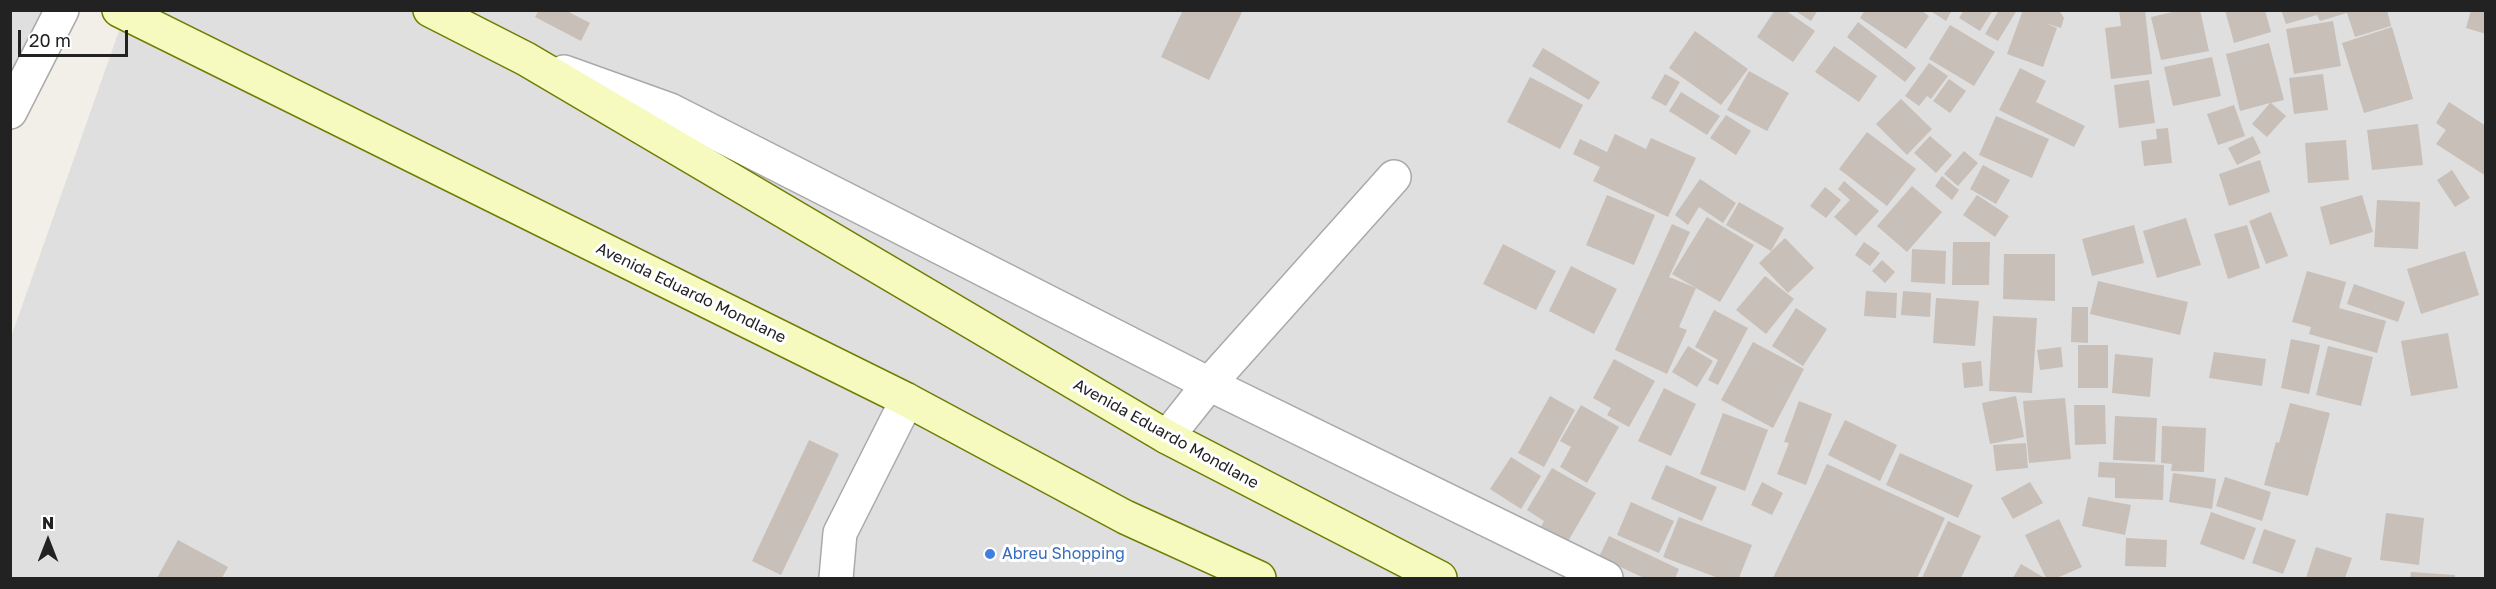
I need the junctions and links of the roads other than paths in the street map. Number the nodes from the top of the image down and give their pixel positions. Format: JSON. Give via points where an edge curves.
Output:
{"nodes":[{"id":1,"x":62,"y":10,"type":"edge"},
{"id":2,"x":119,"y":10,"type":"edge"},
{"id":3,"x":430,"y":10,"type":"edge"},
{"id":4,"x":526,"y":58,"type":"junction"},
{"id":5,"x":10,"y":112,"type":"edge"},
{"id":6,"x":1394,"y":177,"type":"dead end"},
{"id":7,"x":1209,"y":384,"type":"junction"},
{"id":8,"x":907,"y":400,"type":"junction"},
{"id":9,"x":1167,"y":437,"type":"junction"},
{"id":10,"x":836,"y":579,"type":"edge"},
{"id":11,"x":1260,"y":579,"type":"edge"},
{"id":12,"x":1440,"y":579,"type":"edge"},
{"id":13,"x":1606,"y":579,"type":"edge"}],
"edges":[{"from":1,"to":5,"type":"street"},
{"from":2,"to":8,"type":"main road","name":"Avenida Eduardo Mondlane"},
{"from":3,"to":4,"type":"main road","name":"Avenida Eduardo Mondlane"},
{"from":4,"to":7,"type":"street","via":[[670,110]]},
{"from":4,"to":9,"type":"main road","name":"Avenida Eduardo Mondlane"},
{"from":6,"to":7,"type":"street"},
{"from":7,"to":9,"type":"street"},
{"from":7,"to":13,"type":"street"},
{"from":8,"to":10,"type":"street","via":[[840,533]]},
{"from":8,"to":11,"type":"main road","name":"Avenida Eduardo Mondlane","via":[[1125,517]]},
{"from":9,"to":12,"type":"main road","name":"Avenida Eduardo Mondlane"}]}
